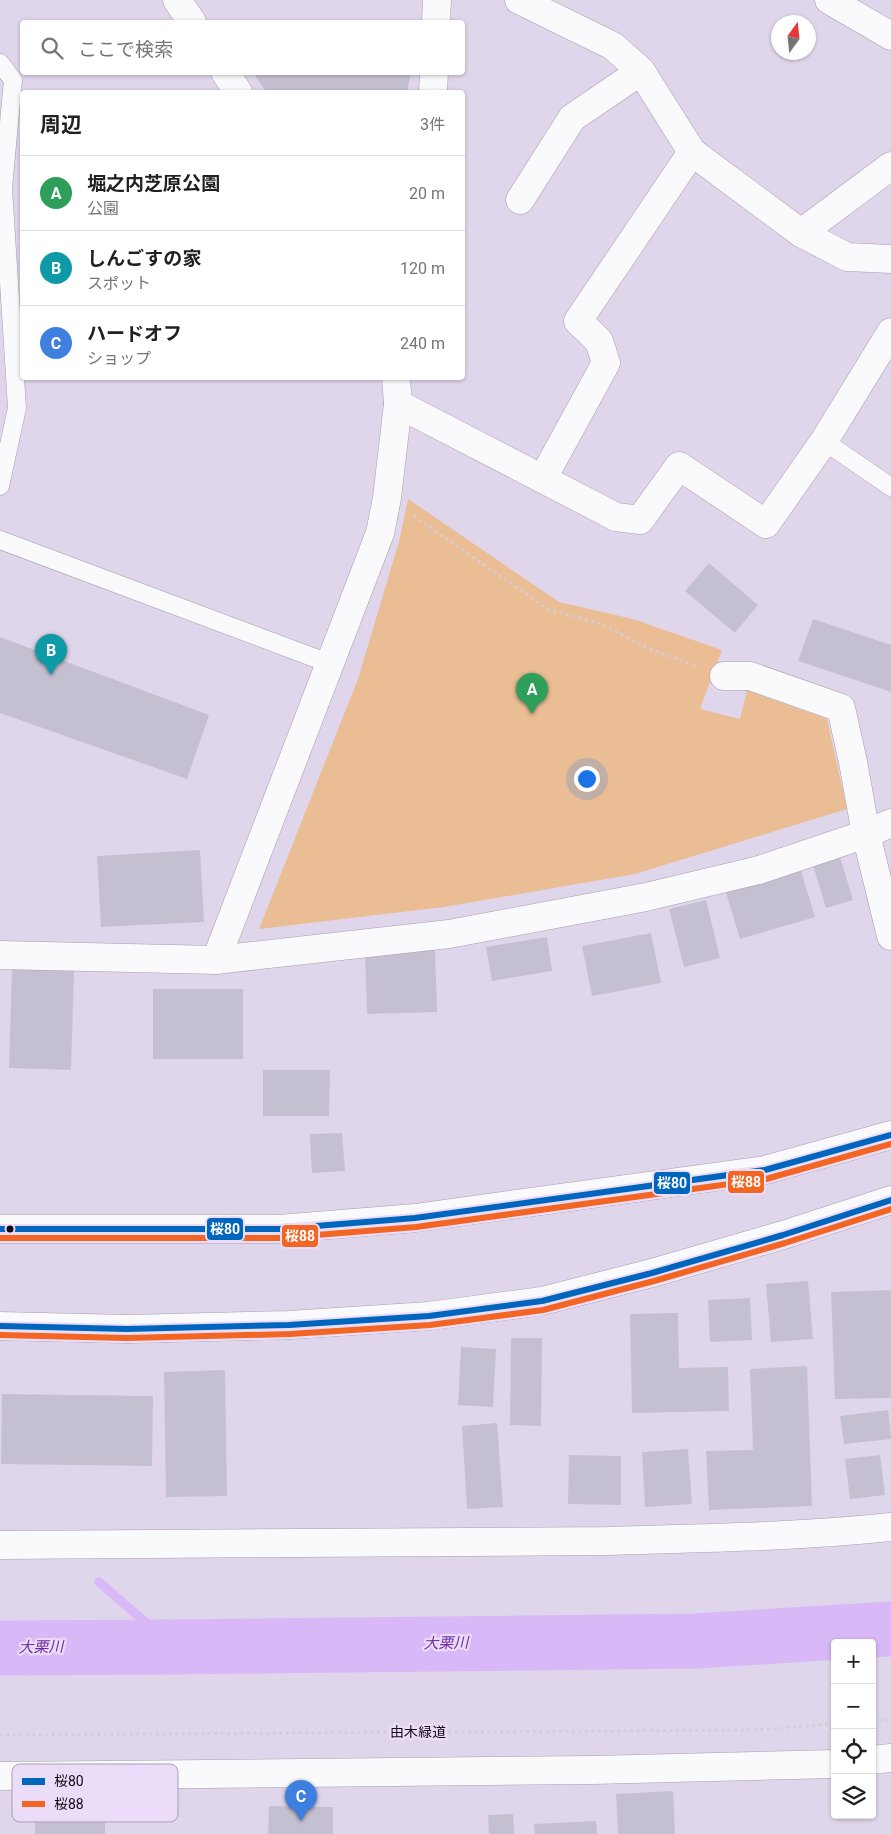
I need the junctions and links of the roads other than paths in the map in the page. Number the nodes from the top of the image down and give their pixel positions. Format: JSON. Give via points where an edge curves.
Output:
{"nodes":[{"id":1,"x":177,"y":0,"type":"edge"},
{"id":2,"x":437,"y":0,"type":"edge"},
{"id":3,"x":519,"y":0,"type":"edge"},
{"id":4,"x":829,"y":0,"type":"edge"},
{"id":5,"x":191,"y":20,"type":"edge"},
{"id":6,"x":436,"y":20,"type":"edge"},
{"id":7,"x":891,"y":36,"type":"edge"},
{"id":8,"x":0,"y":63,"type":"edge"},
{"id":9,"x":641,"y":71,"type":"junction"},
{"id":10,"x":227,"y":75,"type":"edge"},
{"id":11,"x":434,"y":75,"type":"edge"},
{"id":12,"x":237,"y":90,"type":"edge"},
{"id":13,"x":433,"y":90,"type":"edge"},
{"id":14,"x":692,"y":152,"type":"junction"},
{"id":15,"x":891,"y":166,"type":"edge"},
{"id":16,"x":520,"y":200,"type":"dead end"},
{"id":17,"x":801,"y":233,"type":"junction"},
{"id":18,"x":891,"y":258,"type":"edge"},
{"id":19,"x":891,"y":332,"type":"edge"},
{"id":20,"x":397,"y":385,"type":"edge"},
{"id":21,"x":824,"y":441,"type":"junction"},
{"id":22,"x":543,"y":478,"type":"junction"},
{"id":23,"x":0,"y":486,"type":"edge"},
{"id":24,"x":891,"y":487,"type":"edge"},
{"id":25,"x":0,"y":540,"type":"edge"},
{"id":26,"x":330,"y":664,"type":"junction"},
{"id":27,"x":724,"y":676,"type":"road end"},
{"id":28,"x":891,"y":823,"type":"edge"},
{"id":29,"x":866,"y":834,"type":"junction"},
{"id":30,"x":891,"y":936,"type":"edge"},
{"id":31,"x":0,"y":955,"type":"edge"},
{"id":32,"x":216,"y":960,"type":"junction"},
{"id":33,"x":891,"y":1135,"type":"edge"},
{"id":34,"x":891,"y":1200,"type":"edge"},
{"id":35,"x":0,"y":1229,"type":"edge"},
{"id":36,"x":0,"y":1326,"type":"edge"},
{"id":37,"x":891,"y":1527,"type":"edge"},
{"id":38,"x":0,"y":1545,"type":"edge"},
{"id":39,"x":891,"y":1758,"type":"edge"},
{"id":40,"x":876,"y":1760,"type":"edge"},
{"id":41,"x":831,"y":1764,"type":"edge"},
{"id":42,"x":178,"y":1774,"type":"edge"}],
"edges":[{"from":1,"to":5,"type":"street"},
{"from":2,"to":6,"type":"street"},
{"from":3,"to":9,"type":"street","via":[[613,46]]},
{"from":4,"to":7,"type":"street"},
{"from":8,"to":23,"type":"lane","via":[[13,80],[2,188],[17,408]]},
{"from":9,"to":14,"type":"street"},
{"from":9,"to":16,"type":"street","via":[[572,118]]},
{"from":10,"to":12,"type":"street"},
{"from":11,"to":13,"type":"street"},
{"from":14,"to":17,"type":"street"},
{"from":14,"to":22,"type":"street","via":[[578,321],[599,341],[606,363]]},
{"from":15,"to":17,"type":"street"},
{"from":17,"to":18,"type":"street","via":[[847,256]]},
{"from":19,"to":21,"type":"street"},
{"from":20,"to":22,"type":"street"},
{"from":20,"to":26,"type":"street","via":[[387,498],[380,532]]},
{"from":21,"to":22,"type":"street","via":[[766,524],[679,466],[640,520],[616,517]]},
{"from":21,"to":24,"type":"lane"},
{"from":25,"to":26,"type":"lane"},
{"from":26,"to":32,"type":"street"},
{"from":27,"to":29,"type":"street","via":[[750,676],[841,708]]},
{"from":28,"to":29,"type":"street"},
{"from":29,"to":30,"type":"street"},
{"from":29,"to":32,"type":"street","via":[[759,870],[646,897],[449,934]]},
{"from":31,"to":32,"type":"street"},
{"from":33,"to":35,"type":"street","via":[[765,1170],[415,1218],[279,1229]]},
{"from":34,"to":36,"type":"street","via":[[783,1235],[542,1301],[428,1316],[289,1325],[126,1329]]},
{"from":37,"to":38,"type":"street","via":[[607,1541]]},
{"from":39,"to":40,"type":"street"},
{"from":41,"to":42,"type":"street"}]}
